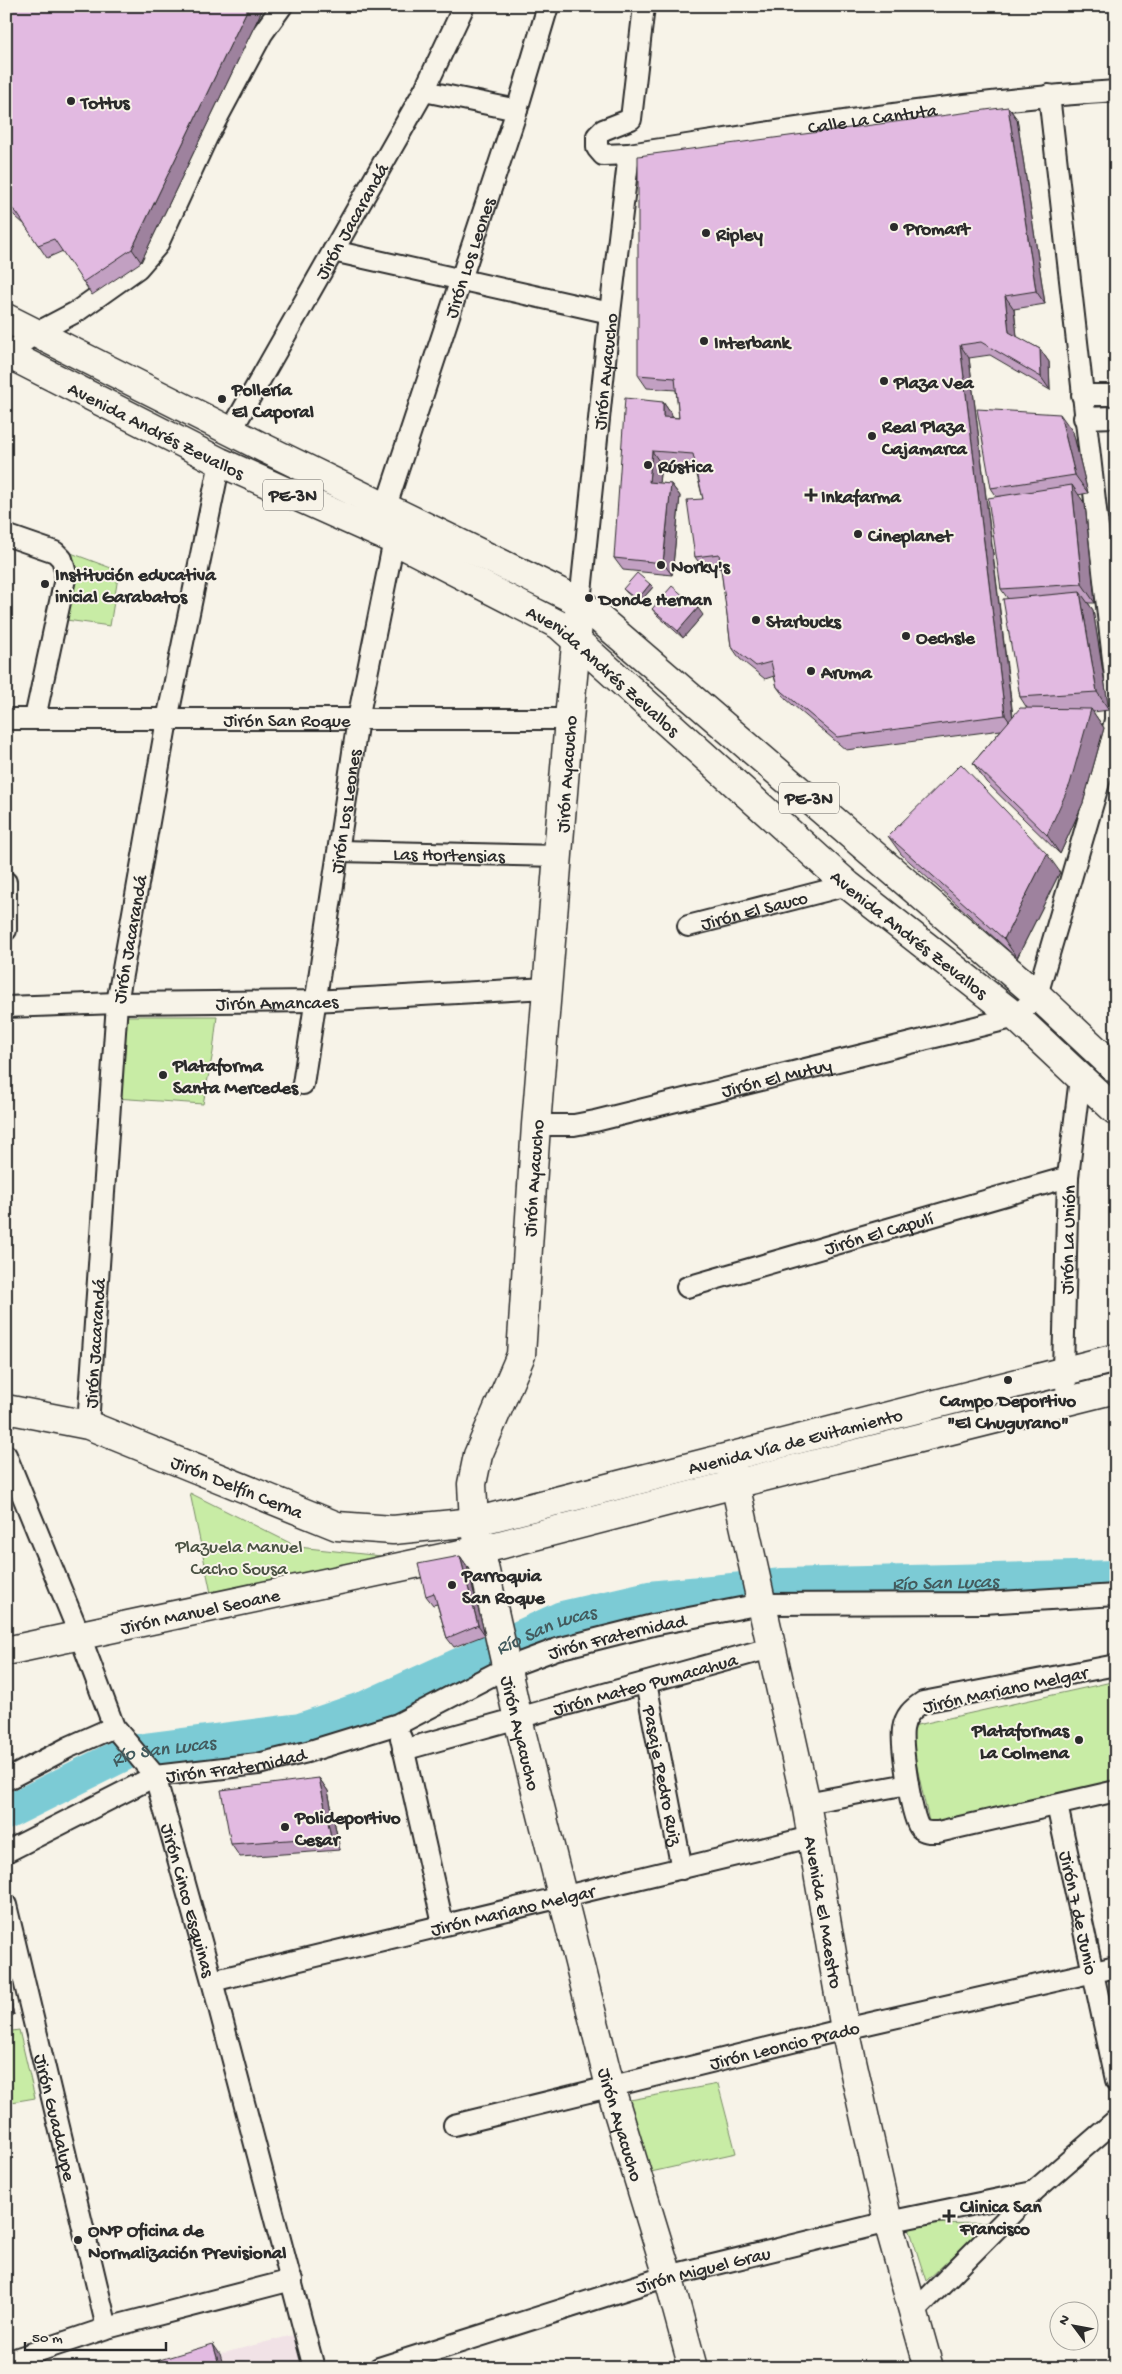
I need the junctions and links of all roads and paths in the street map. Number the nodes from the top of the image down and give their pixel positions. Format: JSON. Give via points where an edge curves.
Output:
{"nodes":[{"id":1,"x":282,"y":6,"type":"edge"},
{"id":2,"x":464,"y":6,"type":"edge"},
{"id":3,"x":548,"y":6,"type":"edge"},
{"id":4,"x":644,"y":6,"type":"edge"},
{"id":5,"x":424,"y":90,"type":"junction"},
{"id":6,"x":1116,"y":91,"type":"edge"},
{"id":7,"x":1049,"y":95,"type":"junction"},
{"id":8,"x":517,"y":110,"type":"junction"},
{"id":9,"x":629,"y":154,"type":"junction"},
{"id":10,"x":333,"y":251,"type":"junction"},
{"id":11,"x":461,"y":279,"type":"junction"},
{"id":12,"x":610,"y":313,"type":"junction"},
{"id":13,"x":6,"y":318,"type":"edge"},
{"id":14,"x":36,"y":334,"type":"junction"},
{"id":15,"x":7,"y":354,"type":"edge"},
{"id":16,"x":1082,"y":395,"type":"junction"},
{"id":17,"x":1116,"y":395,"type":"edge"},
{"id":18,"x":1084,"y":418,"type":"junction"},
{"id":19,"x":1116,"y":418,"type":"edge"},
{"id":20,"x":231,"y":431,"type":"junction"},
{"id":21,"x":220,"y":462,"type":"junction"},
{"id":22,"x":386,"y":506,"type":"junction"},
{"id":23,"x":6,"y":535,"type":"edge"},
{"id":24,"x":394,"y":540,"type":"junction"},
{"id":25,"x":580,"y":602,"type":"junction"},
{"id":26,"x":576,"y":639,"type":"junction"},
{"id":27,"x":35,"y":718,"type":"junction"},
{"id":28,"x":6,"y":719,"type":"edge"},
{"id":29,"x":358,"y":719,"type":"junction"},
{"id":30,"x":569,"y":719,"type":"junction"},
{"id":31,"x":167,"y":720,"type":"junction"},
{"id":32,"x":1115,"y":720,"type":"edge"},
{"id":33,"x":338,"y":851,"type":"junction"},
{"id":34,"x":559,"y":856,"type":"junction"},
{"id":35,"x":6,"y":882,"type":"edge"},
{"id":36,"x":848,"y":885,"type":"junction"},
{"id":37,"x":688,"y":926,"type":"dead end"},
{"id":38,"x":6,"y":930,"type":"edge"},
{"id":39,"x":547,"y":988,"type":"junction"},
{"id":40,"x":1037,"y":995,"type":"junction"},
{"id":41,"x":314,"y":1002,"type":"junction"},
{"id":42,"x":117,"y":1003,"type":"junction"},
{"id":43,"x":6,"y":1007,"type":"edge"},
{"id":44,"x":1016,"y":1017,"type":"junction"},
{"id":45,"x":1116,"y":1069,"type":"edge"},
{"id":46,"x":1080,"y":1078,"type":"junction"},
{"id":47,"x":303,"y":1084,"type":"dead end"},
{"id":48,"x":1116,"y":1111,"type":"edge"},
{"id":49,"x":536,"y":1125,"type":"junction"},
{"id":50,"x":1068,"y":1177,"type":"junction"},
{"id":51,"x":687,"y":1287,"type":"dead end"},
{"id":52,"x":1116,"y":1358,"type":"edge"},
{"id":53,"x":1063,"y":1371,"type":"junction"},
{"id":54,"x":1116,"y":1389,"type":"edge"},
{"id":55,"x":1069,"y":1401,"type":"junction"},
{"id":56,"x":6,"y":1409,"type":"edge"},
{"id":57,"x":88,"y":1425,"type":"junction"},
{"id":58,"x":6,"y":1455,"type":"edge"},
{"id":59,"x":729,"y":1456,"type":"junction"},
{"id":60,"x":735,"y":1484,"type":"junction"},
{"id":61,"x":474,"y":1522,"type":"junction"},
{"id":62,"x":480,"y":1550,"type":"junction"},
{"id":63,"x":1116,"y":1595,"type":"edge"},
{"id":64,"x":759,"y":1598,"type":"junction"},
{"id":65,"x":80,"y":1636,"type":"junction"},
{"id":66,"x":770,"y":1648,"type":"junction"},
{"id":67,"x":6,"y":1651,"type":"edge"},
{"id":68,"x":502,"y":1652,"type":"junction"},
{"id":69,"x":1116,"y":1665,"type":"edge"},
{"id":70,"x":646,"y":1682,"type":"junction"},
{"id":71,"x":518,"y":1719,"type":"junction"},
{"id":72,"x":398,"y":1724,"type":"junction"},
{"id":73,"x":115,"y":1729,"type":"junction"},
{"id":74,"x":403,"y":1750,"type":"junction"},
{"id":75,"x":149,"y":1770,"type":"junction"},
{"id":76,"x":6,"y":1780,"type":"edge"},
{"id":77,"x":908,"y":1784,"type":"junction"},
{"id":78,"x":1116,"y":1791,"type":"edge"},
{"id":79,"x":806,"y":1803,"type":"junction"},
{"id":80,"x":1057,"y":1805,"type":"junction"},
{"id":81,"x":811,"y":1837,"type":"junction"},
{"id":82,"x":6,"y":1852,"type":"edge"},
{"id":83,"x":682,"y":1869,"type":"junction"},
{"id":84,"x":562,"y":1897,"type":"junction"},
{"id":85,"x":6,"y":1905,"type":"edge"},
{"id":86,"x":443,"y":1924,"type":"junction"},
{"id":87,"x":1116,"y":1967,"type":"edge"},
{"id":88,"x":1092,"y":1973,"type":"junction"},
{"id":89,"x":212,"y":1981,"type":"junction"},
{"id":90,"x":845,"y":2029,"type":"junction"},
{"id":91,"x":1116,"y":2080,"type":"edge"},
{"id":92,"x":610,"y":2086,"type":"junction"},
{"id":93,"x":1116,"y":2120,"type":"edge"},
{"id":94,"x":454,"y":2125,"type":"dead end"},
{"id":95,"x":1033,"y":2192,"type":"junction"},
{"id":96,"x":888,"y":2222,"type":"junction"},
{"id":97,"x":668,"y":2276,"type":"junction"},
{"id":98,"x":292,"y":2280,"type":"junction"},
{"id":99,"x":914,"y":2312,"type":"junction"},
{"id":100,"x":107,"y":2328,"type":"junction"},
{"id":101,"x":6,"y":2362,"type":"edge"},
{"id":102,"x":314,"y":2368,"type":"edge"},
{"id":103,"x":379,"y":2368,"type":"edge"},
{"id":104,"x":693,"y":2368,"type":"edge"},
{"id":105,"x":929,"y":2368,"type":"edge"}],
"edges":[{"from":1,"to":14,"type":"street","via":[[262,34],[207,137],[157,246],[138,268],[76,312]]},
{"from":2,"to":5,"type":"street","name":"Jirón Jacarandá"},
{"from":3,"to":8,"type":"street","name":"Jirón Los Leones"},
{"from":4,"to":9,"type":"street","via":[[630,119],[603,130],[597,136],[597,148],[603,155]]},
{"from":5,"to":8,"type":"street"},
{"from":5,"to":10,"type":"street","name":"Jirón Jacarandá"},
{"from":6,"to":7,"type":"street","name":"Calle La Cantuta"},
{"from":7,"to":9,"type":"street","name":"Calle La Cantuta","via":[[835,122]]},
{"from":7,"to":16,"type":"street"},
{"from":8,"to":11,"type":"street","name":"Jirón Los Leones"},
{"from":9,"to":12,"type":"street","name":"Jirón Ayacucho"},
{"from":10,"to":11,"type":"street"},
{"from":10,"to":20,"type":"street","name":"Jirón Jacarandá"},
{"from":11,"to":12,"type":"street"},
{"from":11,"to":22,"type":"street","name":"Jirón Los Leones"},
{"from":12,"to":25,"type":"street","name":"Jirón Ayacucho"},
{"from":13,"to":14,"type":"main road","name":"Avenida Andrés Zevallos","number":"PE-3N"},
{"from":14,"to":15,"type":"street"},
{"from":14,"to":20,"type":"main road","name":"Avenida Andrés Zevallos","number":"PE-3N"},
{"from":15,"to":21,"type":"main road","name":"Avenida Andrés Zevallos","number":"PE-3N"},
{"from":16,"to":17,"type":"street"},
{"from":16,"to":18,"type":"street"},
{"from":18,"to":19,"type":"street"},
{"from":18,"to":32,"type":"street","via":[[1115,677]]},
{"from":20,"to":22,"type":"main road","name":"Avenida Andrés Zevallos","number":"PE-3N"},
{"from":21,"to":24,"type":"main road","name":"Avenida Andrés Zevallos","number":"PE-3N"},
{"from":21,"to":31,"type":"street","name":"Jirón Jacarandá"},
{"from":22,"to":25,"type":"main road","name":"Avenida Andrés Zevallos","number":"PE-3N"},
{"from":23,"to":27,"type":"street","via":[[55,552],[62,559],[66,574]]},
{"from":24,"to":26,"type":"main road","name":"Avenida Andrés Zevallos","number":"PE-3N","via":[[559,625]]},
{"from":24,"to":29,"type":"street","name":"Jirón Los Leones"},
{"from":25,"to":26,"type":"main road","name":"Jirón Ayacucho"},
{"from":25,"to":40,"type":"main road","name":"Avenida Andrés Zevallos","number":"PE-3N"},
{"from":26,"to":30,"type":"main road","name":"Jirón Ayacucho"},
{"from":26,"to":36,"type":"main road","name":"Avenida Andrés Zevallos","number":"PE-3N"},
{"from":27,"to":28,"type":"street","name":"Jirón San Roque"},
{"from":27,"to":31,"type":"street","name":"Jirón San Roque"},
{"from":29,"to":30,"type":"street","name":"Jirón San Roque"},
{"from":29,"to":31,"type":"street","name":"Jirón San Roque"},
{"from":29,"to":33,"type":"street","name":"Jirón Los Leones"},
{"from":30,"to":34,"type":"main road","name":"Jirón Ayacucho"},
{"from":31,"to":42,"type":"street","name":"Jirón Jacarandá"},
{"from":32,"to":40,"type":"street"},
{"from":33,"to":34,"type":"street","name":"Las Hortensias"},
{"from":33,"to":41,"type":"street","name":"Jirón Los Leones"},
{"from":34,"to":39,"type":"main road","name":"Jirón Ayacucho"},
{"from":35,"to":38,"type":"street"},
{"from":36,"to":37,"type":"street","name":"Jirón El Sauco"},
{"from":36,"to":44,"type":"main road","name":"Avenida Andrés Zevallos","number":"PE-3N"},
{"from":39,"to":41,"type":"street","name":"Jirón Amancaes"},
{"from":39,"to":49,"type":"main road","name":"Jirón Ayacucho"},
{"from":40,"to":44,"type":"street"},
{"from":40,"to":45,"type":"main road","name":"Avenida Andrés Zevallos","number":"PE-3N"},
{"from":41,"to":42,"type":"street","name":"Jirón Amancaes"},
{"from":41,"to":47,"type":"street","name":"Jirón Los Leones"},
{"from":42,"to":43,"type":"street","name":"Jirón Amancaes"},
{"from":42,"to":57,"type":"street","name":"Jirón Jacarandá"},
{"from":44,"to":46,"type":"main road","name":"Avenida Andrés Zevallos","number":"PE-3N"},
{"from":44,"to":49,"type":"street","name":"Jirón El Mutuy","via":[[602,1120],[574,1125]]},
{"from":46,"to":48,"type":"main road","name":"Avenida Andrés Zevallos","number":"PE-3N"},
{"from":46,"to":50,"type":"street","name":"Jirón La Unión"},
{"from":49,"to":61,"type":"main road","name":"Jirón Ayacucho","via":[[521,1355],[478,1455],[472,1484]]},
{"from":50,"to":51,"type":"street","name":"Jirón El Capulí"},
{"from":50,"to":53,"type":"street","name":"Jirón La Unión"},
{"from":52,"to":53,"type":"main road","name":"Avenida Vía de Evitamiento"},
{"from":53,"to":55,"type":"street","name":"Jirón La Unión"},
{"from":53,"to":59,"type":"main road","name":"Avenida Vía de Evitamiento"},
{"from":54,"to":55,"type":"main road","name":"Avenida Vía de Evitamiento"},
{"from":55,"to":60,"type":"main road","name":"Avenida Vía de Evitamiento"},
{"from":56,"to":57,"type":"main road","name":"Jirón Delfín Cerna"},
{"from":57,"to":61,"type":"main road","name":"Jirón Delfín Cerna","via":[[337,1526],[393,1530]]},
{"from":58,"to":65,"type":"street","name":"Jirón Cinco Esquinas"},
{"from":59,"to":60,"type":"main road","name":"Avenida El Maestro"},
{"from":59,"to":61,"type":"main road","name":"Avenida Vía de Evitamiento"},
{"from":60,"to":62,"type":"main road","name":"Avenida Vía de Evitamiento"},
{"from":60,"to":64,"type":"main road","name":"Avenida El Maestro"},
{"from":61,"to":62,"type":"main road","name":"Jirón Ayacucho"},
{"from":62,"to":65,"type":"main road","name":"Jirón Manuel Seoane"},
{"from":62,"to":68,"type":"main road","name":"Jirón Ayacucho"},
{"from":63,"to":64,"type":"street","name":"Jirón Fraternidad","via":[[984,1603]]},
{"from":64,"to":66,"type":"main road","name":"Avenida El Maestro"},
{"from":64,"to":68,"type":"street","name":"Jirón Fraternidad","via":[[557,1649]]},
{"from":65,"to":67,"type":"main road","name":"Jirón Manuel Seoane"},
{"from":65,"to":73,"type":"street","name":"Jirón Cinco Esquinas"},
{"from":66,"to":70,"type":"street","name":"Jirón Mateo Pumacahua"},
{"from":66,"to":79,"type":"main road","name":"Avenida El Maestro"},
{"from":68,"to":71,"type":"main road","name":"Jirón Ayacucho"},
{"from":68,"to":72,"type":"street","name":"Jirón Fraternidad"},
{"from":69,"to":77,"type":"street","name":"Jirón Mariano Melgar","via":[[923,1702],[912,1709],[903,1730]]},
{"from":70,"to":71,"type":"street","name":"Jirón Mateo Pumacahua"},
{"from":70,"to":83,"type":"street","name":"Pasaje Pedro Ruiz"},
{"from":71,"to":74,"type":"street","name":"Jirón Mateo Pumacahua"},
{"from":71,"to":84,"type":"main road","name":"Jirón Ayacucho"},
{"from":72,"to":74,"type":"street"},
{"from":72,"to":75,"type":"street","name":"Jirón Fraternidad","via":[[258,1764]]},
{"from":73,"to":75,"type":"street","name":"Jirón Cinco Esquinas"},
{"from":73,"to":76,"type":"street","via":[[69,1747]]},
{"from":74,"to":86,"type":"street"},
{"from":75,"to":82,"type":"street","name":"Jirón Fraternidad"},
{"from":75,"to":89,"type":"street","name":"Jirón Cinco Esquinas"},
{"from":77,"to":79,"type":"street"},
{"from":77,"to":80,"type":"street","name":"Jirón Mariano Melgar","via":[[916,1824],[928,1832]]},
{"from":78,"to":80,"type":"street","name":"Jirón Mariano Melgar"},
{"from":79,"to":81,"type":"main road","name":"Avenida El Maestro"},
{"from":80,"to":88,"type":"street","name":"Jirón 7 de Junio"},
{"from":81,"to":83,"type":"street","name":"Jirón Mariano Melgar"},
{"from":81,"to":90,"type":"main road","name":"Avenida El Maestro"},
{"from":83,"to":84,"type":"street","name":"Jirón Mariano Melgar"},
{"from":84,"to":86,"type":"street","name":"Jirón Mariano Melgar"},
{"from":84,"to":92,"type":"main road","name":"Jirón Ayacucho"},
{"from":85,"to":100,"type":"street","name":"Jirón Guadalupe"},
{"from":86,"to":89,"type":"street","name":"Jirón Mariano Melgar"},
{"from":87,"to":88,"type":"street","name":"Jirón Leoncio Prado"},
{"from":88,"to":90,"type":"street","name":"Jirón Leoncio Prado"},
{"from":88,"to":91,"type":"street","name":"Jirón 7 de Junio"},
{"from":89,"to":98,"type":"street","name":"Jirón Cinco Esquinas"},
{"from":90,"to":92,"type":"street","name":"Jirón Leoncio Prado"},
{"from":90,"to":96,"type":"main road","name":"Avenida El Maestro"},
{"from":92,"to":94,"type":"street","name":"Jirón Leoncio Prado"},
{"from":92,"to":97,"type":"main road","name":"Jirón Ayacucho"},
{"from":93,"to":95,"type":"street","name":"Jirón Miguel Grau"},
{"from":95,"to":96,"type":"street","name":"Jirón Miguel Grau"},
{"from":95,"to":99,"type":"street","name":"Jirón Miguel Grau"},
{"from":96,"to":97,"type":"street","name":"Jirón Miguel Grau"},
{"from":96,"to":99,"type":"main road","name":"Avenida El Maestro"},
{"from":97,"to":103,"type":"street","name":"Jirón Miguel Grau"},
{"from":97,"to":104,"type":"main road","name":"Jirón Ayacucho"},
{"from":98,"to":100,"type":"street"},
{"from":98,"to":102,"type":"street","name":"Jirón Cinco Esquinas"},
{"from":99,"to":105,"type":"main road","name":"Avenida El Maestro"},
{"from":100,"to":101,"type":"street"}]}
